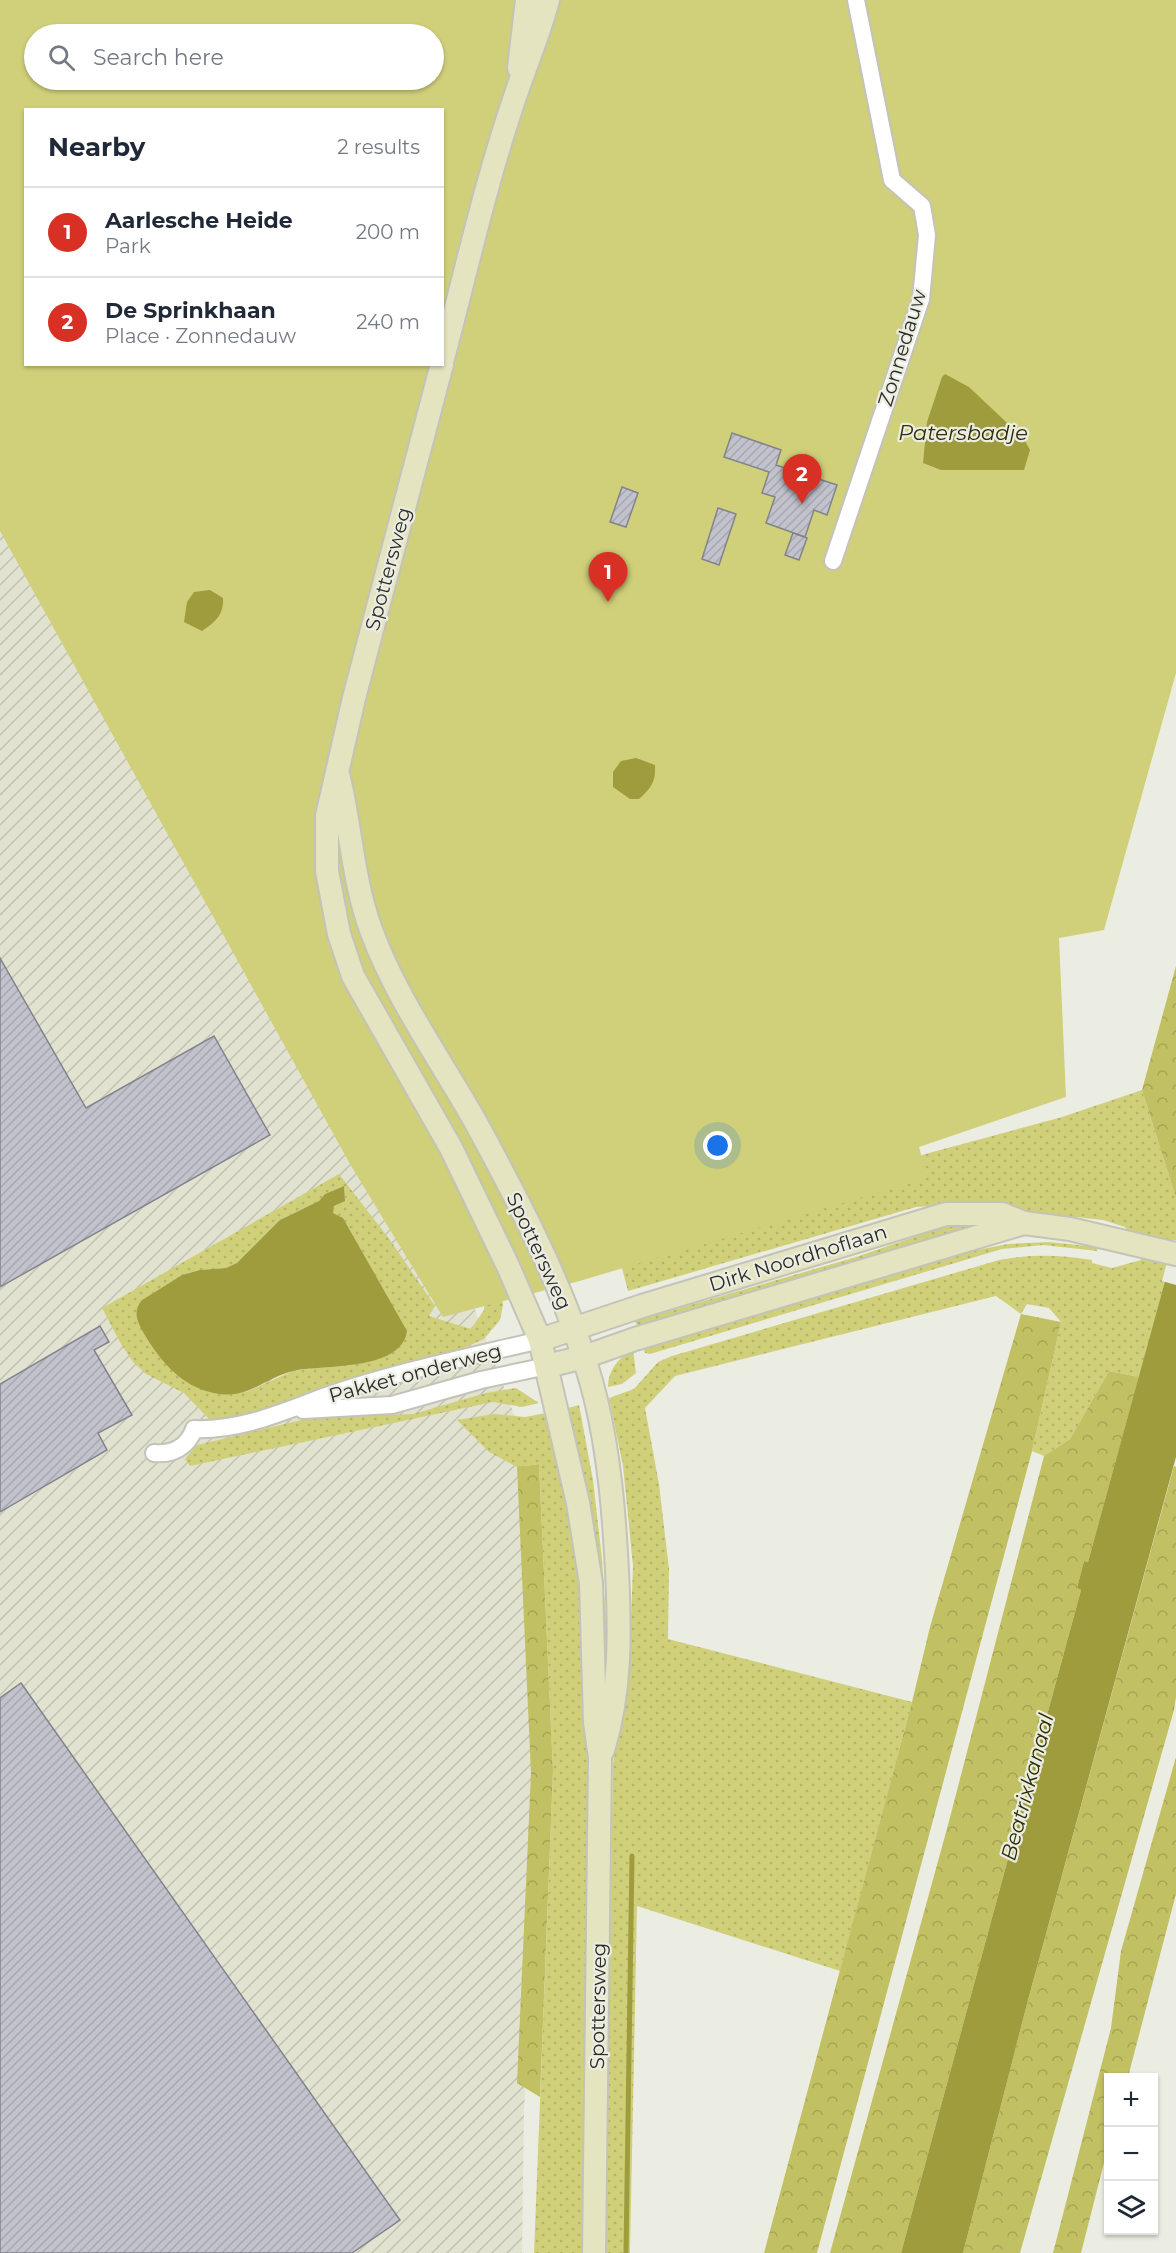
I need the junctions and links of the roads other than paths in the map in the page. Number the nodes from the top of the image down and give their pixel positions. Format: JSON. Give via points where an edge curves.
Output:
{"nodes":[{"id":1,"x":527,"y":0,"type":"edge"},
{"id":2,"x":548,"y":0,"type":"edge"},
{"id":3,"x":856,"y":0,"type":"edge"},
{"id":4,"x":517,"y":91,"type":"junction"},
{"id":5,"x":444,"y":356,"type":"edge"},
{"id":6,"x":441,"y":366,"type":"edge"},
{"id":7,"x":833,"y":561,"type":"dead end"},
{"id":8,"x":338,"y":774,"type":"junction"},
{"id":9,"x":1024,"y":1223,"type":"junction"},
{"id":10,"x":1176,"y":1254,"type":"edge"},
{"id":11,"x":575,"y":1329,"type":"junction"},
{"id":12,"x":540,"y":1340,"type":"junction"},
{"id":13,"x":584,"y":1357,"type":"junction"},
{"id":14,"x":547,"y":1366,"type":"junction"},
{"id":15,"x":293,"y":1410,"type":"junction"},
{"id":16,"x":154,"y":1453,"type":"dead end"},
{"id":17,"x":600,"y":1758,"type":"junction"},
{"id":18,"x":594,"y":2253,"type":"edge"}],
"edges":[{"from":1,"to":4,"type":"main road","name":"Spottersweg"},
{"from":2,"to":4,"type":"main road","name":"Spottersweg"},
{"from":3,"to":7,"type":"street","name":"Zonnedauw","via":[[892,180],[922,206],[927,235],[921,299]]},
{"from":4,"to":5,"type":"main road","name":"Spottersweg"},
{"from":6,"to":8,"type":"main road","name":"Spottersweg","via":[[354,698]]},
{"from":8,"to":11,"type":"main road","name":"Spottersweg","via":[[356,877],[371,931],[400,992],[541,1246]]},
{"from":8,"to":12,"type":"main road","name":"Spottersweg","via":[[327,816],[327,871],[339,934],[350,965],[451,1148]]},
{"from":9,"to":10,"type":"main road","name":"Dirk Noordhoflaan","via":[[1121,1239]]},
{"from":9,"to":11,"type":"main road","name":"Dirk Noordhoflaan","via":[[1002,1214],[945,1214]]},
{"from":9,"to":13,"type":"main road","name":"Dirk Noordhoflaan"},
{"from":11,"to":12,"type":"main road","name":"Dirk Noordhoflaan"},
{"from":11,"to":13,"type":"main road","name":"Spottersweg"},
{"from":12,"to":14,"type":"main road","name":"Spottersweg"},
{"from":12,"to":15,"type":"street","name":"Pakket onderweg","via":[[326,1396]]},
{"from":13,"to":14,"type":"main road","name":"Dirk Noordhoflaan"},
{"from":13,"to":17,"type":"main road","name":"Spottersweg","via":[[598,1411],[614,1506],[620,1627],[610,1725]]},
{"from":14,"to":15,"type":"street","name":"Pakket onderweg","via":[[392,1405]]},
{"from":14,"to":17,"type":"main road","name":"Spottersweg","via":[[578,1503],[591,1583],[595,1722]]},
{"from":15,"to":16,"type":"street","name":"Pakket onderweg","via":[[227,1430],[194,1429],[183,1446],[166,1454]]},
{"from":17,"to":18,"type":"main road","name":"Spottersweg"}]}
